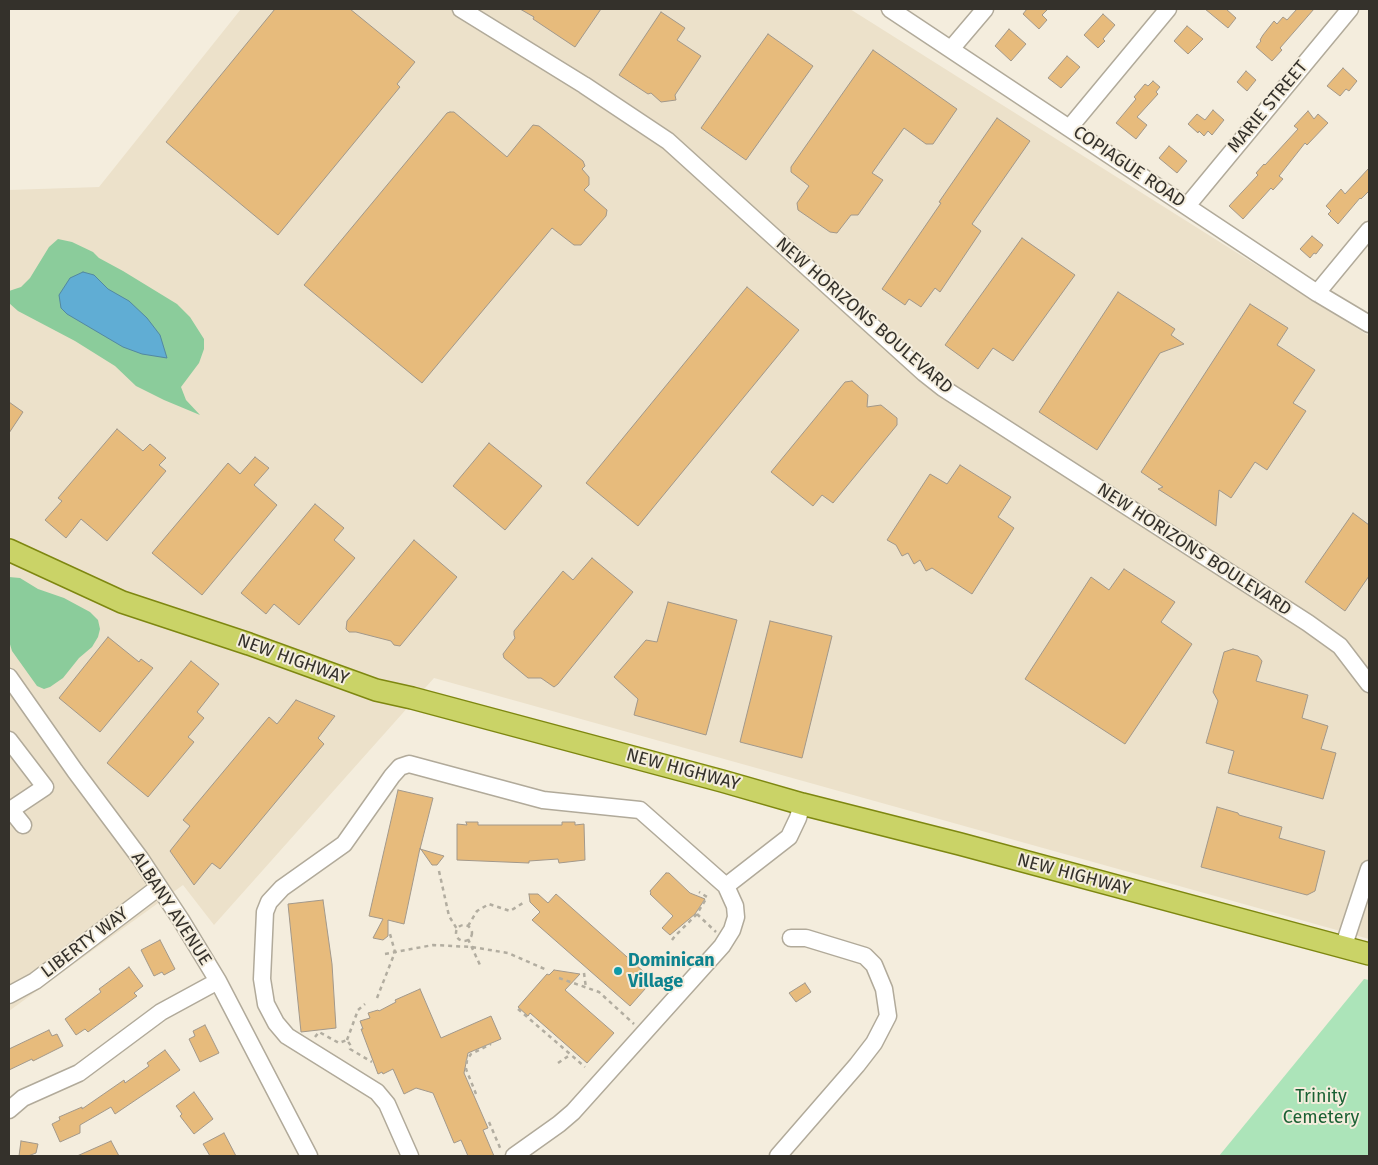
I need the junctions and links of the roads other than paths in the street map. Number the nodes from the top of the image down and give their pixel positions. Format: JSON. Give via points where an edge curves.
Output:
{"nodes":[{"id":1,"x":461,"y":9,"type":"edge"},
{"id":2,"x":890,"y":9,"type":"edge"},
{"id":3,"x":985,"y":9,"type":"edge"},
{"id":4,"x":1168,"y":9,"type":"edge"},
{"id":5,"x":1350,"y":9,"type":"edge"},
{"id":6,"x":951,"y":49,"type":"junction"},
{"id":7,"x":1070,"y":127,"type":"junction"},
{"id":8,"x":1187,"y":206,"type":"junction"},
{"id":9,"x":1369,"y":230,"type":"edge"},
{"id":10,"x":1317,"y":293,"type":"junction"},
{"id":11,"x":1369,"y":324,"type":"edge"},
{"id":12,"x":9,"y":550,"type":"edge"},
{"id":13,"x":9,"y":677,"type":"edge"},
{"id":14,"x":1369,"y":684,"type":"edge"},
{"id":15,"x":9,"y":740,"type":"edge"},
{"id":16,"x":802,"y":804,"type":"junction"},
{"id":17,"x":10,"y":810,"type":"edge"},
{"id":18,"x":23,"y":825,"type":"dead end"},
{"id":19,"x":1369,"y":869,"type":"edge"},
{"id":20,"x":726,"y":886,"type":"junction"},
{"id":21,"x":159,"y":887,"type":"junction"},
{"id":22,"x":791,"y":938,"type":"dead end"},
{"id":23,"x":1343,"y":948,"type":"junction"},
{"id":24,"x":1369,"y":954,"type":"edge"},
{"id":25,"x":218,"y":980,"type":"junction"},
{"id":26,"x":9,"y":995,"type":"edge"},
{"id":27,"x":9,"y":1110,"type":"edge"},
{"id":28,"x":508,"y":1153,"type":"edge"},
{"id":29,"x":308,"y":1156,"type":"edge"},
{"id":30,"x":410,"y":1156,"type":"edge"},
{"id":31,"x":778,"y":1156,"type":"edge"}],
"edges":[{"from":1,"to":14,"type":"street","name":"NEW HORIZONS BOULEVARD","via":[[668,141],[924,373],[1308,623],[1340,646]]},
{"from":2,"to":6,"type":"street","name":"COPIAGUE ROAD"},
{"from":3,"to":6,"type":"street"},
{"from":4,"to":7,"type":"street"},
{"from":5,"to":8,"type":"street","name":"MARIE STREET"},
{"from":6,"to":7,"type":"street","name":"COPIAGUE ROAD"},
{"from":7,"to":8,"type":"street","name":"COPIAGUE ROAD"},
{"from":8,"to":10,"type":"street","name":"COPIAGUE ROAD"},
{"from":9,"to":10,"type":"street"},
{"from":10,"to":11,"type":"street","name":"COPIAGUE ROAD"},
{"from":12,"to":16,"type":"main road","name":"NEW HIGHWAY","via":[[122,602],[376,690]]},
{"from":13,"to":21,"type":"street","name":"ALBANY AVENUE"},
{"from":15,"to":17,"type":"street","via":[[45,787]]},
{"from":16,"to":20,"type":"street","via":[[789,837]]},
{"from":16,"to":23,"type":"main road","name":"NEW HIGHWAY","via":[[970,846]]},
{"from":17,"to":18,"type":"street"},
{"from":19,"to":23,"type":"street"},
{"from":20,"to":28,"type":"street","via":[[736,917],[722,946],[573,1112],[559,1124]]},
{"from":20,"to":30,"type":"street","via":[[640,810],[543,800],[409,764],[400,766],[344,844],[282,888],[269,902],[264,912],[262,979],[266,1004],[276,1023],[287,1036],[377,1092],[387,1104]]},
{"from":21,"to":25,"type":"street","name":"ALBANY AVENUE"},
{"from":21,"to":26,"type":"street","name":"LIBERTY WAY","via":[[35,981]]},
{"from":22,"to":31,"type":"street","via":[[806,938],[865,956],[874,965],[884,988],[888,1016],[863,1058]]},
{"from":23,"to":24,"type":"main road","name":"NEW HIGHWAY"},
{"from":25,"to":27,"type":"street","via":[[161,1012],[79,1073],[23,1098]]},
{"from":25,"to":29,"type":"street","name":"ALBANY AVENUE"}]}
